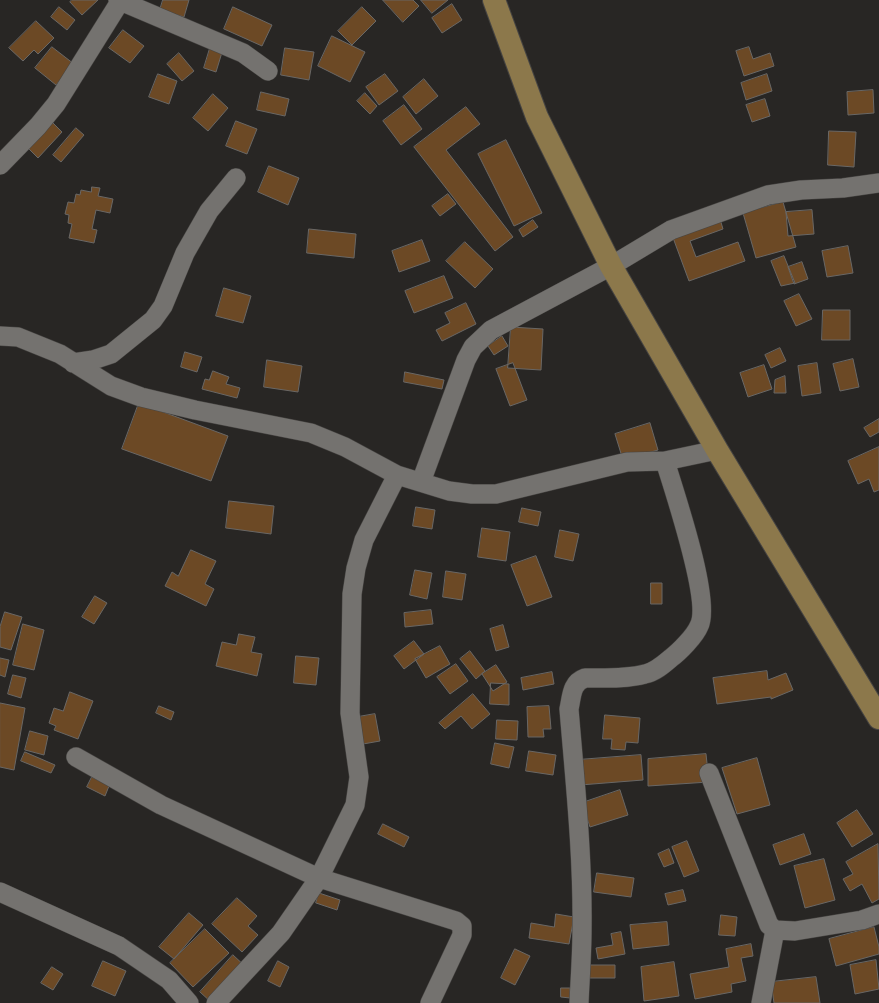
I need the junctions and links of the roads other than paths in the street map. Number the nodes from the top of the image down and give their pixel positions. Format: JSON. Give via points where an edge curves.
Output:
{"nodes":[{"id":1,"x":120,"y":0,"type":"edge"},
{"id":2,"x":494,"y":0,"type":"edge"},
{"id":3,"x":268,"y":71,"type":"dead end"},
{"id":4,"x":0,"y":165,"type":"edge"},
{"id":5,"x":236,"y":178,"type":"dead end"},
{"id":6,"x":879,"y":183,"type":"edge"},
{"id":7,"x":611,"y":266,"type":"junction"},
{"id":8,"x":0,"y":336,"type":"edge"},
{"id":9,"x":73,"y":363,"type":"junction"},
{"id":10,"x":717,"y":450,"type":"junction"},
{"id":11,"x":665,"y":461,"type":"junction"},
{"id":12,"x":397,"y":475,"type":"junction"},
{"id":13,"x":421,"y":482,"type":"junction"},
{"id":14,"x":879,"y":718,"type":"edge"},
{"id":15,"x":76,"y":757,"type":"dead end"},
{"id":16,"x":709,"y":773,"type":"dead end"},
{"id":17,"x":319,"y":878,"type":"junction"},
{"id":18,"x":0,"y":892,"type":"edge"},
{"id":19,"x":879,"y":914,"type":"edge"},
{"id":20,"x":775,"y":930,"type":"junction"},
{"id":21,"x":189,"y":1003,"type":"edge"},
{"id":22,"x":216,"y":1003,"type":"edge"},
{"id":23,"x":430,"y":1003,"type":"edge"},
{"id":24,"x":579,"y":1003,"type":"edge"},
{"id":25,"x":761,"y":1003,"type":"edge"}],
"edges":[{"from":1,"to":3,"type":"street","via":[[243,53]]},
{"from":1,"to":4,"type":"street","via":[[56,104]]},
{"from":2,"to":7,"type":"main road","via":[[537,117]]},
{"from":5,"to":9,"type":"street","via":[[209,211],[185,253],[163,306],[153,320],[111,354]]},
{"from":6,"to":7,"type":"street","via":[[768,195],[671,230]]},
{"from":7,"to":10,"type":"main road"},
{"from":7,"to":13,"type":"street","via":[[491,330],[473,347],[459,377]]},
{"from":8,"to":9,"type":"street","via":[[18,337],[60,354]]},
{"from":9,"to":12,"type":"street","via":[[111,386],[141,397],[311,432]]},
{"from":10,"to":11,"type":"street"},
{"from":10,"to":14,"type":"main road"},
{"from":11,"to":13,"type":"street","via":[[627,462],[496,494],[449,491]]},
{"from":11,"to":24,"type":"street","via":[[699,580],[703,609],[700,626],[677,654],[648,674],[585,678],[578,680],[573,688],[569,709],[579,836]]},
{"from":12,"to":13,"type":"street"},
{"from":12,"to":17,"type":"street","via":[[364,540],[356,568],[352,594],[350,712],[359,777],[358,793],[351,817]]},
{"from":15,"to":17,"type":"street","via":[[155,802]]},
{"from":16,"to":20,"type":"street","via":[[765,918]]},
{"from":17,"to":22,"type":"street","via":[[281,933]]},
{"from":17,"to":23,"type":"street","via":[[456,921],[462,926],[462,935]]},
{"from":18,"to":21,"type":"street","via":[[119,946],[169,980]]},
{"from":19,"to":20,"type":"street","via":[[862,920],[795,931]]},
{"from":20,"to":25,"type":"street"}]}
